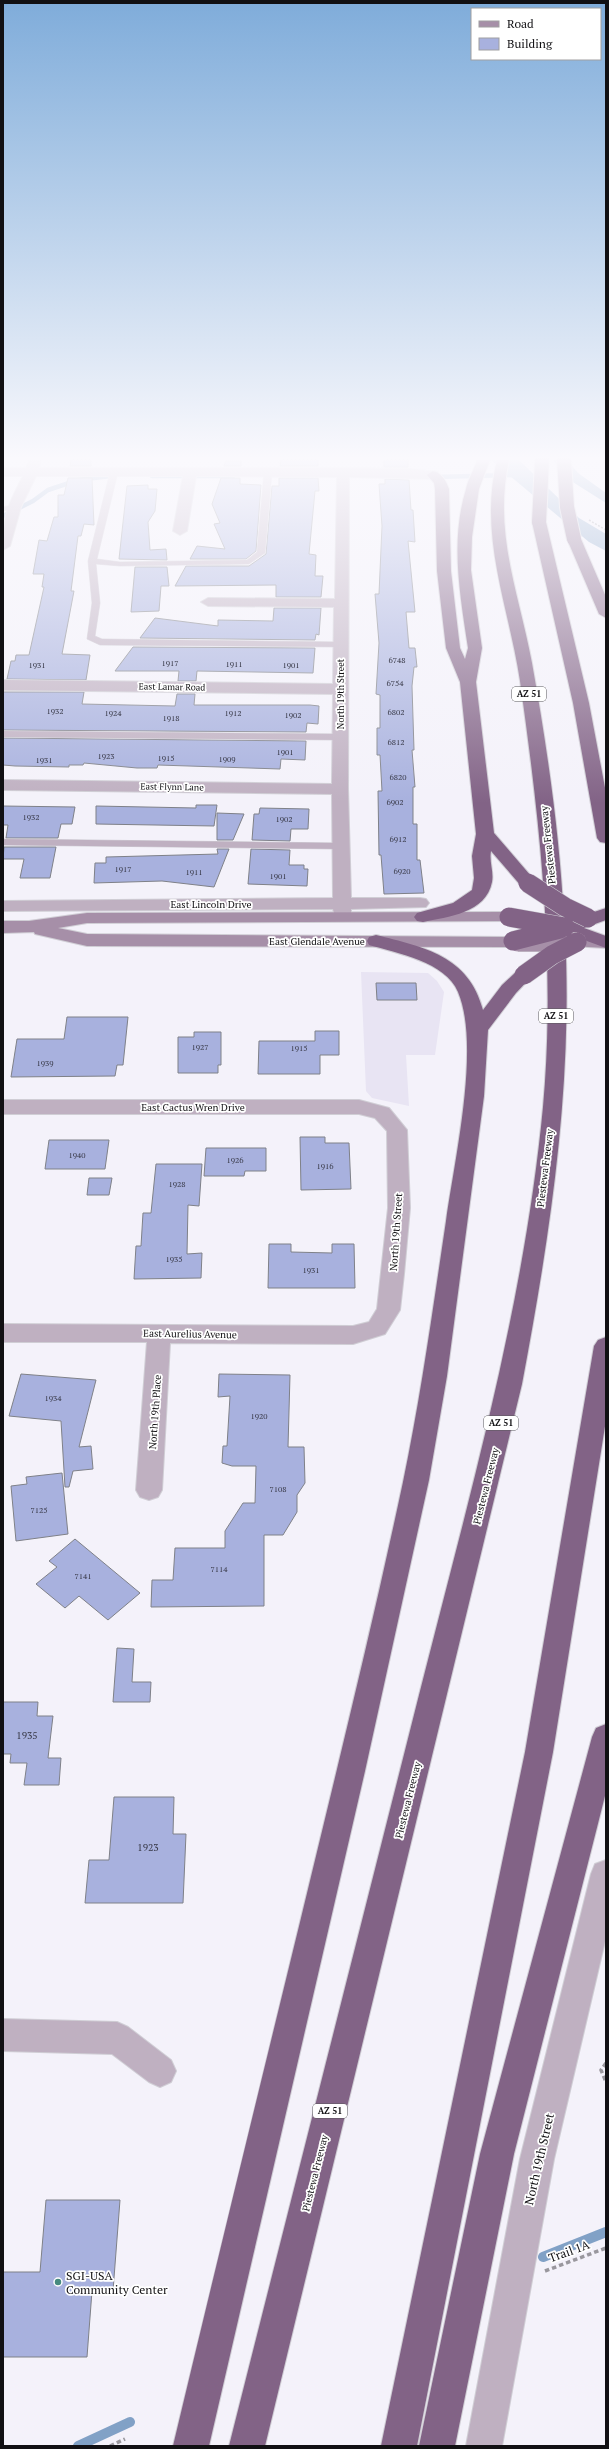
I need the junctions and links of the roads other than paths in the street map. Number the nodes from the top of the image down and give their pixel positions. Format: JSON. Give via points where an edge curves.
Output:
{"nodes":[{"id":1,"x":93,"y":574,"type":"edge"},
{"id":2,"x":343,"y":574,"type":"edge"},
{"id":3,"x":444,"y":574,"type":"edge"},
{"id":4,"x":465,"y":574,"type":"edge"},
{"id":5,"x":504,"y":574,"type":"edge"},
{"id":6,"x":551,"y":574,"type":"edge"},
{"id":7,"x":589,"y":574,"type":"edge"},
{"id":8,"x":208,"y":602,"type":"dead end"},
{"id":9,"x":343,"y":603,"type":"junction"},
{"id":10,"x":606,"y":614,"type":"edge"},
{"id":11,"x":341,"y":644,"type":"junction"},
{"id":12,"x":468,"y":682,"type":"junction"},
{"id":13,"x":3,"y":685,"type":"edge"},
{"id":14,"x":342,"y":689,"type":"junction"},
{"id":15,"x":3,"y":734,"type":"edge"},
{"id":16,"x":341,"y":738,"type":"junction"},
{"id":17,"x":3,"y":785,"type":"edge"},
{"id":18,"x":340,"y":789,"type":"junction"},
{"id":19,"x":485,"y":834,"type":"junction"},
{"id":20,"x":606,"y":838,"type":"edge"},
{"id":21,"x":3,"y":842,"type":"edge"},
{"id":22,"x":340,"y":846,"type":"junction"},
{"id":23,"x":3,"y":906,"type":"edge"},
{"id":24,"x":342,"y":910,"type":"junction"},
{"id":25,"x":421,"y":910,"type":"junction"},
{"id":26,"x":509,"y":917,"type":"junction"},
{"id":27,"x":3,"y":927,"type":"edge"},
{"id":28,"x":29,"y":927,"type":"junction"},
{"id":29,"x":565,"y":928,"type":"junction"},
{"id":30,"x":598,"y":928,"type":"edge"},
{"id":31,"x":376,"y":941,"type":"junction"},
{"id":32,"x":513,"y":942,"type":"junction"},
{"id":33,"x":478,"y":1029,"type":"junction"},
{"id":34,"x":3,"y":1107,"type":"edge"},
{"id":35,"x":382,"y":1113,"type":"joint"},
{"id":36,"x":377,"y":1328,"type":"joint"},
{"id":37,"x":159,"y":1333,"type":"junction"},
{"id":38,"x":3,"y":1334,"type":"edge"},
{"id":39,"x":606,"y":1346,"type":"edge"},
{"id":40,"x":149,"y":1490,"type":"dead end"},
{"id":41,"x":606,"y":1737,"type":"edge"},
{"id":42,"x":606,"y":1874,"type":"edge"},
{"id":43,"x":3,"y":2035,"type":"edge"},
{"id":44,"x":160,"y":2071,"type":"dead end"},
{"id":45,"x":190,"y":2446,"type":"edge"},
{"id":46,"x":247,"y":2446,"type":"edge"},
{"id":47,"x":399,"y":2446,"type":"edge"},
{"id":48,"x":437,"y":2446,"type":"edge"},
{"id":49,"x":484,"y":2446,"type":"edge"}],
"edges":[{"from":1,"to":11,"type":"lane","via":[[96,603],[90,636],[100,642]]},
{"from":2,"to":9,"type":"street","name":"North 19th Street"},
{"from":3,"to":12,"type":"highway","via":[[453,648]]},
{"from":4,"to":12,"type":"highway","via":[[475,648]]},
{"from":5,"to":46,"type":"highway","name":"Piestewa Freeway","number":"AZ 51","via":[[522,650],[552,871],[557,969],[556,1064],[547,1164],[531,1277],[505,1406]]},
{"from":6,"to":20,"type":"highway","bridge":true,"via":[[581,703]]},
{"from":7,"to":10,"type":"highway","bridge":true},
{"from":8,"to":9,"type":"street"},
{"from":9,"to":11,"type":"street","name":"North 19th Street"},
{"from":11,"to":14,"type":"street","name":"North 19th Street"},
{"from":12,"to":19,"type":"highway"},
{"from":13,"to":14,"type":"street","name":"East Lamar Road"},
{"from":14,"to":16,"type":"street","name":"North 19th Street"},
{"from":15,"to":16,"type":"lane"},
{"from":16,"to":18,"type":"street","name":"North 19th Street"},
{"from":17,"to":18,"type":"street","name":"East Flynn Lane"},
{"from":18,"to":22,"type":"street","name":"North 19th Street"},
{"from":19,"to":25,"type":"highway","via":[[481,856],[481,889],[469,903],[459,908]]},
{"from":19,"to":30,"type":"highway","bridge":true,"via":[[528,883]]},
{"from":21,"to":22,"type":"lane"},
{"from":22,"to":24,"type":"street","name":"North 19th Street"},
{"from":23,"to":24,"type":"street","name":"East Lincoln Drive"},
{"from":24,"to":25,"type":"main road","name":"East Glendale Avenue"},
{"from":24,"to":28,"type":"main road","name":"East Glendale Avenue","via":[[88,918]]},
{"from":25,"to":26,"type":"main road","name":"East Glendale Avenue"},
{"from":26,"to":29,"type":"highway","bridge":true},
{"from":26,"to":30,"type":"main road","name":"East Glendale Avenue","bridge":true},
{"from":27,"to":28,"type":"main road","name":"East Glendale Avenue"},
{"from":28,"to":31,"type":"main road","name":"East Glendale Avenue","via":[[87,940]]},
{"from":29,"to":30,"type":"highway"},
{"from":29,"to":32,"type":"highway","bridge":true},
{"from":30,"to":32,"type":"main road","name":"East Glendale Avenue","bridge":true},
{"from":30,"to":33,"type":"highway","bridge":true,"via":[[524,975],[509,989]]},
{"from":31,"to":32,"type":"main road","name":"East Glendale Avenue"},
{"from":31,"to":33,"type":"highway","via":[[426,956],[451,971],[462,981],[469,994]]},
{"from":33,"to":45,"type":"highway","via":[[471,1120],[435,1376],[416,1480],[351,1771]]},
{"from":34,"to":35,"type":"street","name":"East Cactus Wren Drive","via":[[359,1107]]},
{"from":35,"to":36,"type":"street","name":"North 19th Street","via":[[397,1130],[399,1208],[388,1310]]},
{"from":36,"to":37,"type":"street","name":"East Aurelius Avenue","via":[[353,1335]]},
{"from":37,"to":38,"type":"street","name":"East Aurelius Avenue"},
{"from":37,"to":40,"type":"street","name":"North 19th Place"},
{"from":39,"to":47,"type":"highway","via":[[539,1752]]},
{"from":41,"to":48,"type":"highway","via":[[497,2154]]},
{"from":42,"to":49,"type":"street","name":"North 19th Street","via":[[537,2160]]},
{"from":43,"to":44,"type":"street","via":[[117,2038]]}]}
